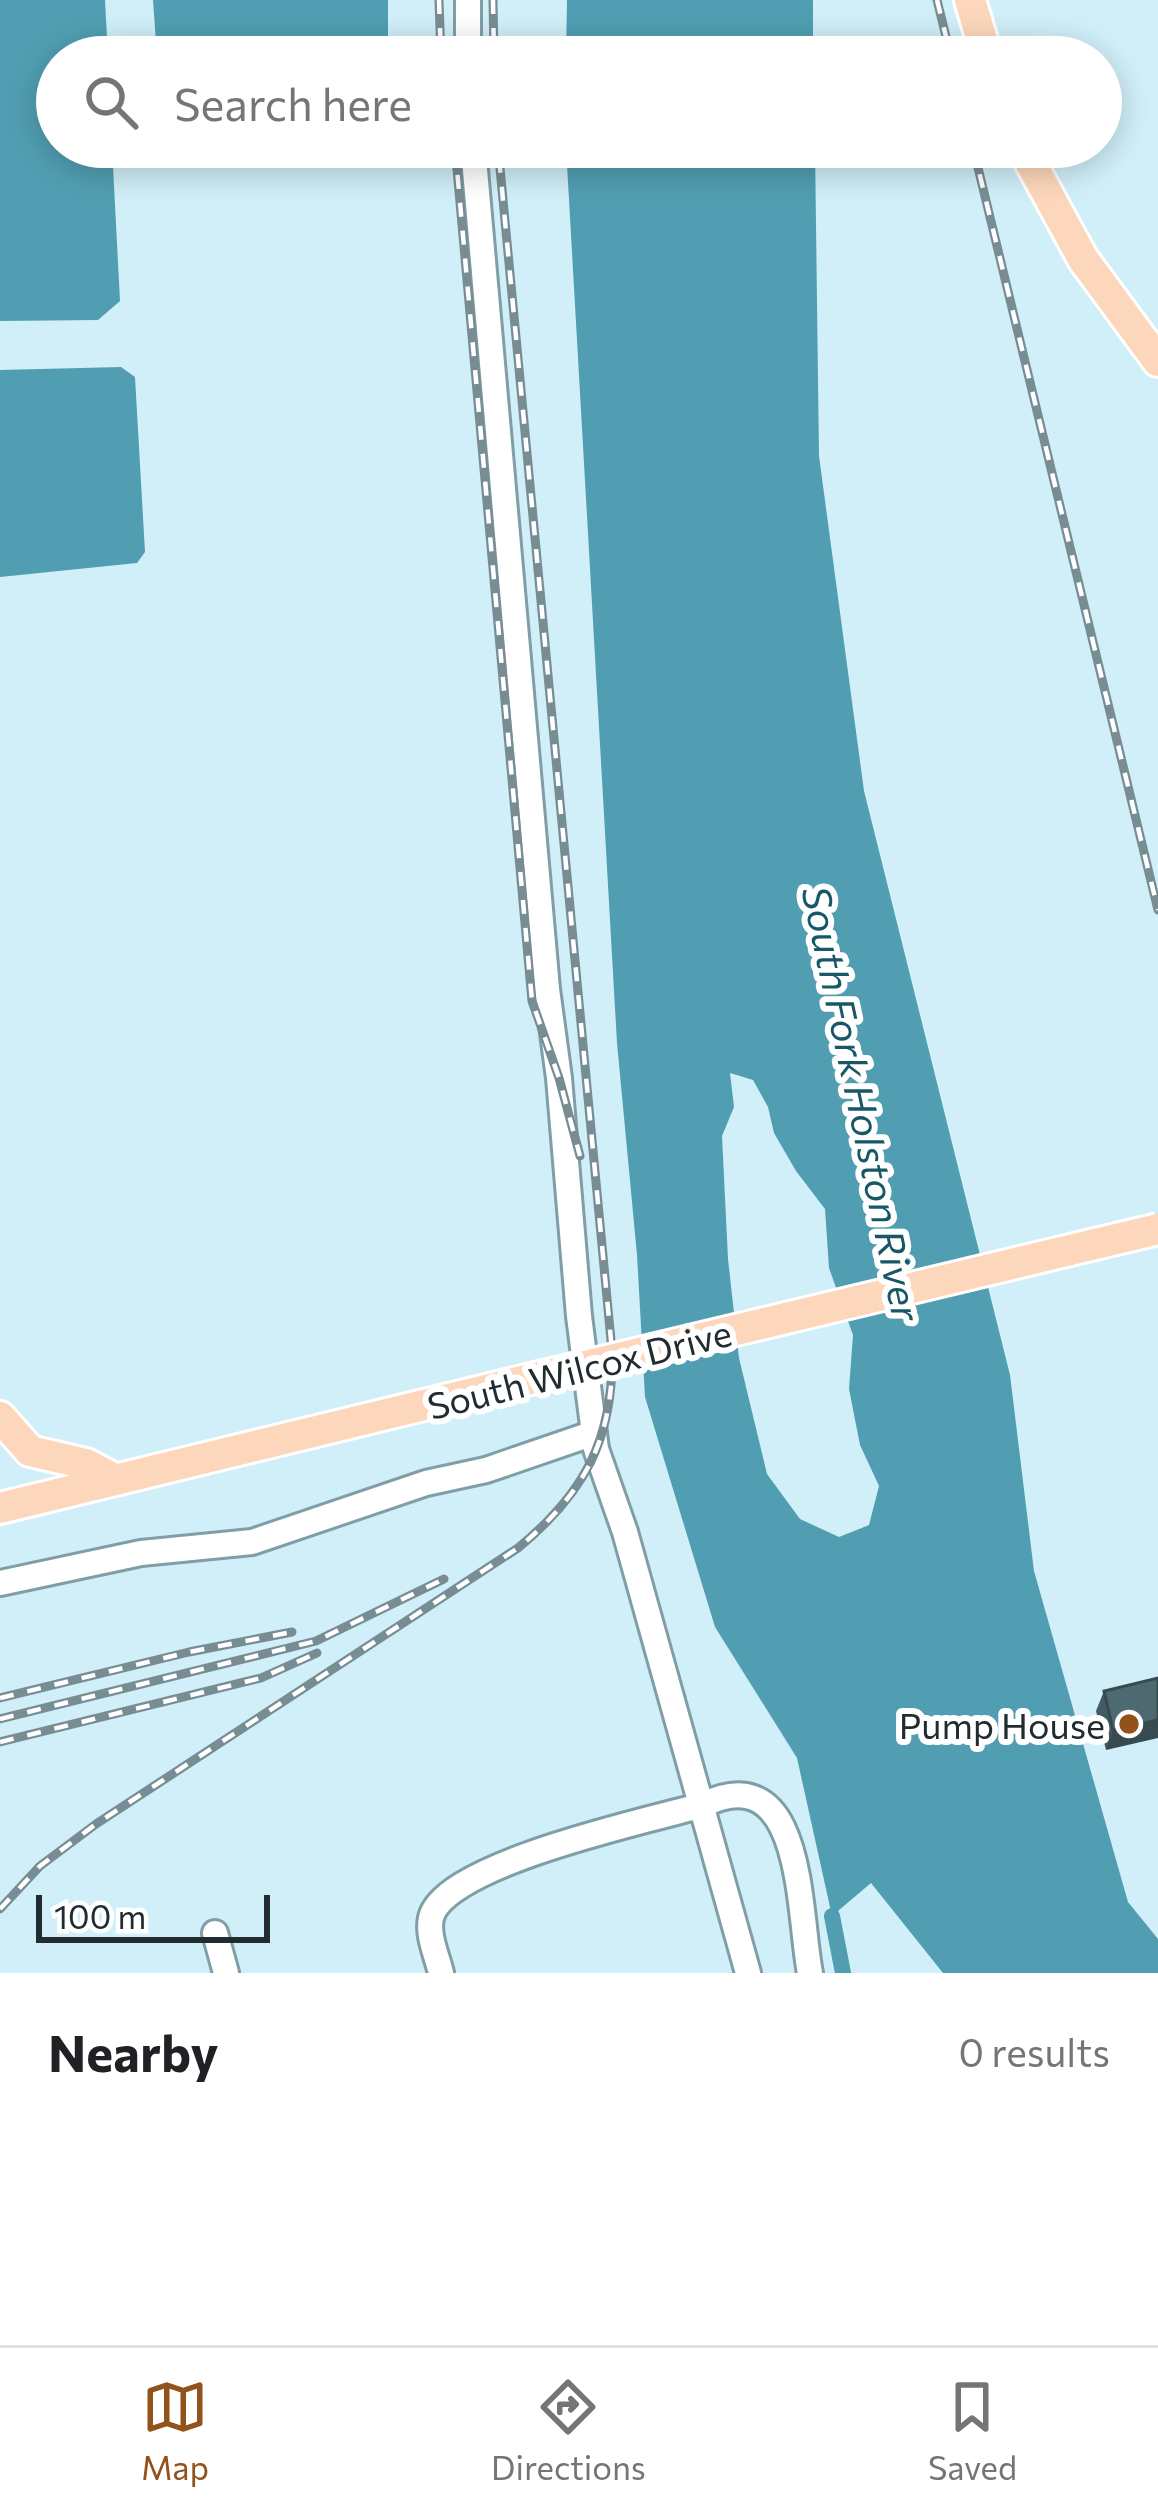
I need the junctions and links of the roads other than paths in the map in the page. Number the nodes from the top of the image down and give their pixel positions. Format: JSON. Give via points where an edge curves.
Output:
{"nodes":[{"id":1,"x":468,"y":0,"type":"edge"},
{"id":2,"x":970,"y":0,"type":"edge"},
{"id":3,"x":468,"y":36,"type":"edge"},
{"id":4,"x":981,"y":36,"type":"edge"},
{"id":5,"x":475,"y":168,"type":"edge"},
{"id":6,"x":1033,"y":168,"type":"edge"},
{"id":7,"x":1158,"y":361,"type":"edge"},
{"id":8,"x":1158,"y":1228,"type":"edge"},
{"id":9,"x":0,"y":1417,"type":"edge"},
{"id":10,"x":594,"y":1432,"type":"junction"},
{"id":11,"x":116,"y":1480,"type":"junction"},
{"id":12,"x":0,"y":1508,"type":"edge"},
{"id":13,"x":0,"y":1583,"type":"edge"},
{"id":14,"x":703,"y":1805,"type":"junction"},
{"id":15,"x":215,"y":1933,"type":"dead end"},
{"id":16,"x":226,"y":1973,"type":"edge"},
{"id":17,"x":441,"y":1973,"type":"edge"},
{"id":18,"x":748,"y":1973,"type":"edge"},
{"id":19,"x":810,"y":1973,"type":"edge"}],
"edges":[{"from":1,"to":3,"type":"lane"},
{"from":2,"to":4,"type":"main road"},
{"from":5,"to":10,"type":"lane"},
{"from":6,"to":7,"type":"main road","via":[[1083,259]]},
{"from":8,"to":11,"type":"main road","name":"South Wilcox Drive","bridge":true},
{"from":9,"to":11,"type":"main road","via":[[30,1451]]},
{"from":10,"to":13,"type":"lane","via":[[252,1542],[141,1553]]},
{"from":10,"to":14,"type":"lane"},
{"from":11,"to":12,"type":"main road","name":"South Wilcox Drive"},
{"from":14,"to":17,"type":"lane","via":[[461,1882],[430,1918]]},
{"from":14,"to":18,"type":"lane"},
{"from":14,"to":19,"type":"lane","via":[[727,1793],[776,1812],[795,1861]]},
{"from":15,"to":16,"type":"lane"}]}
